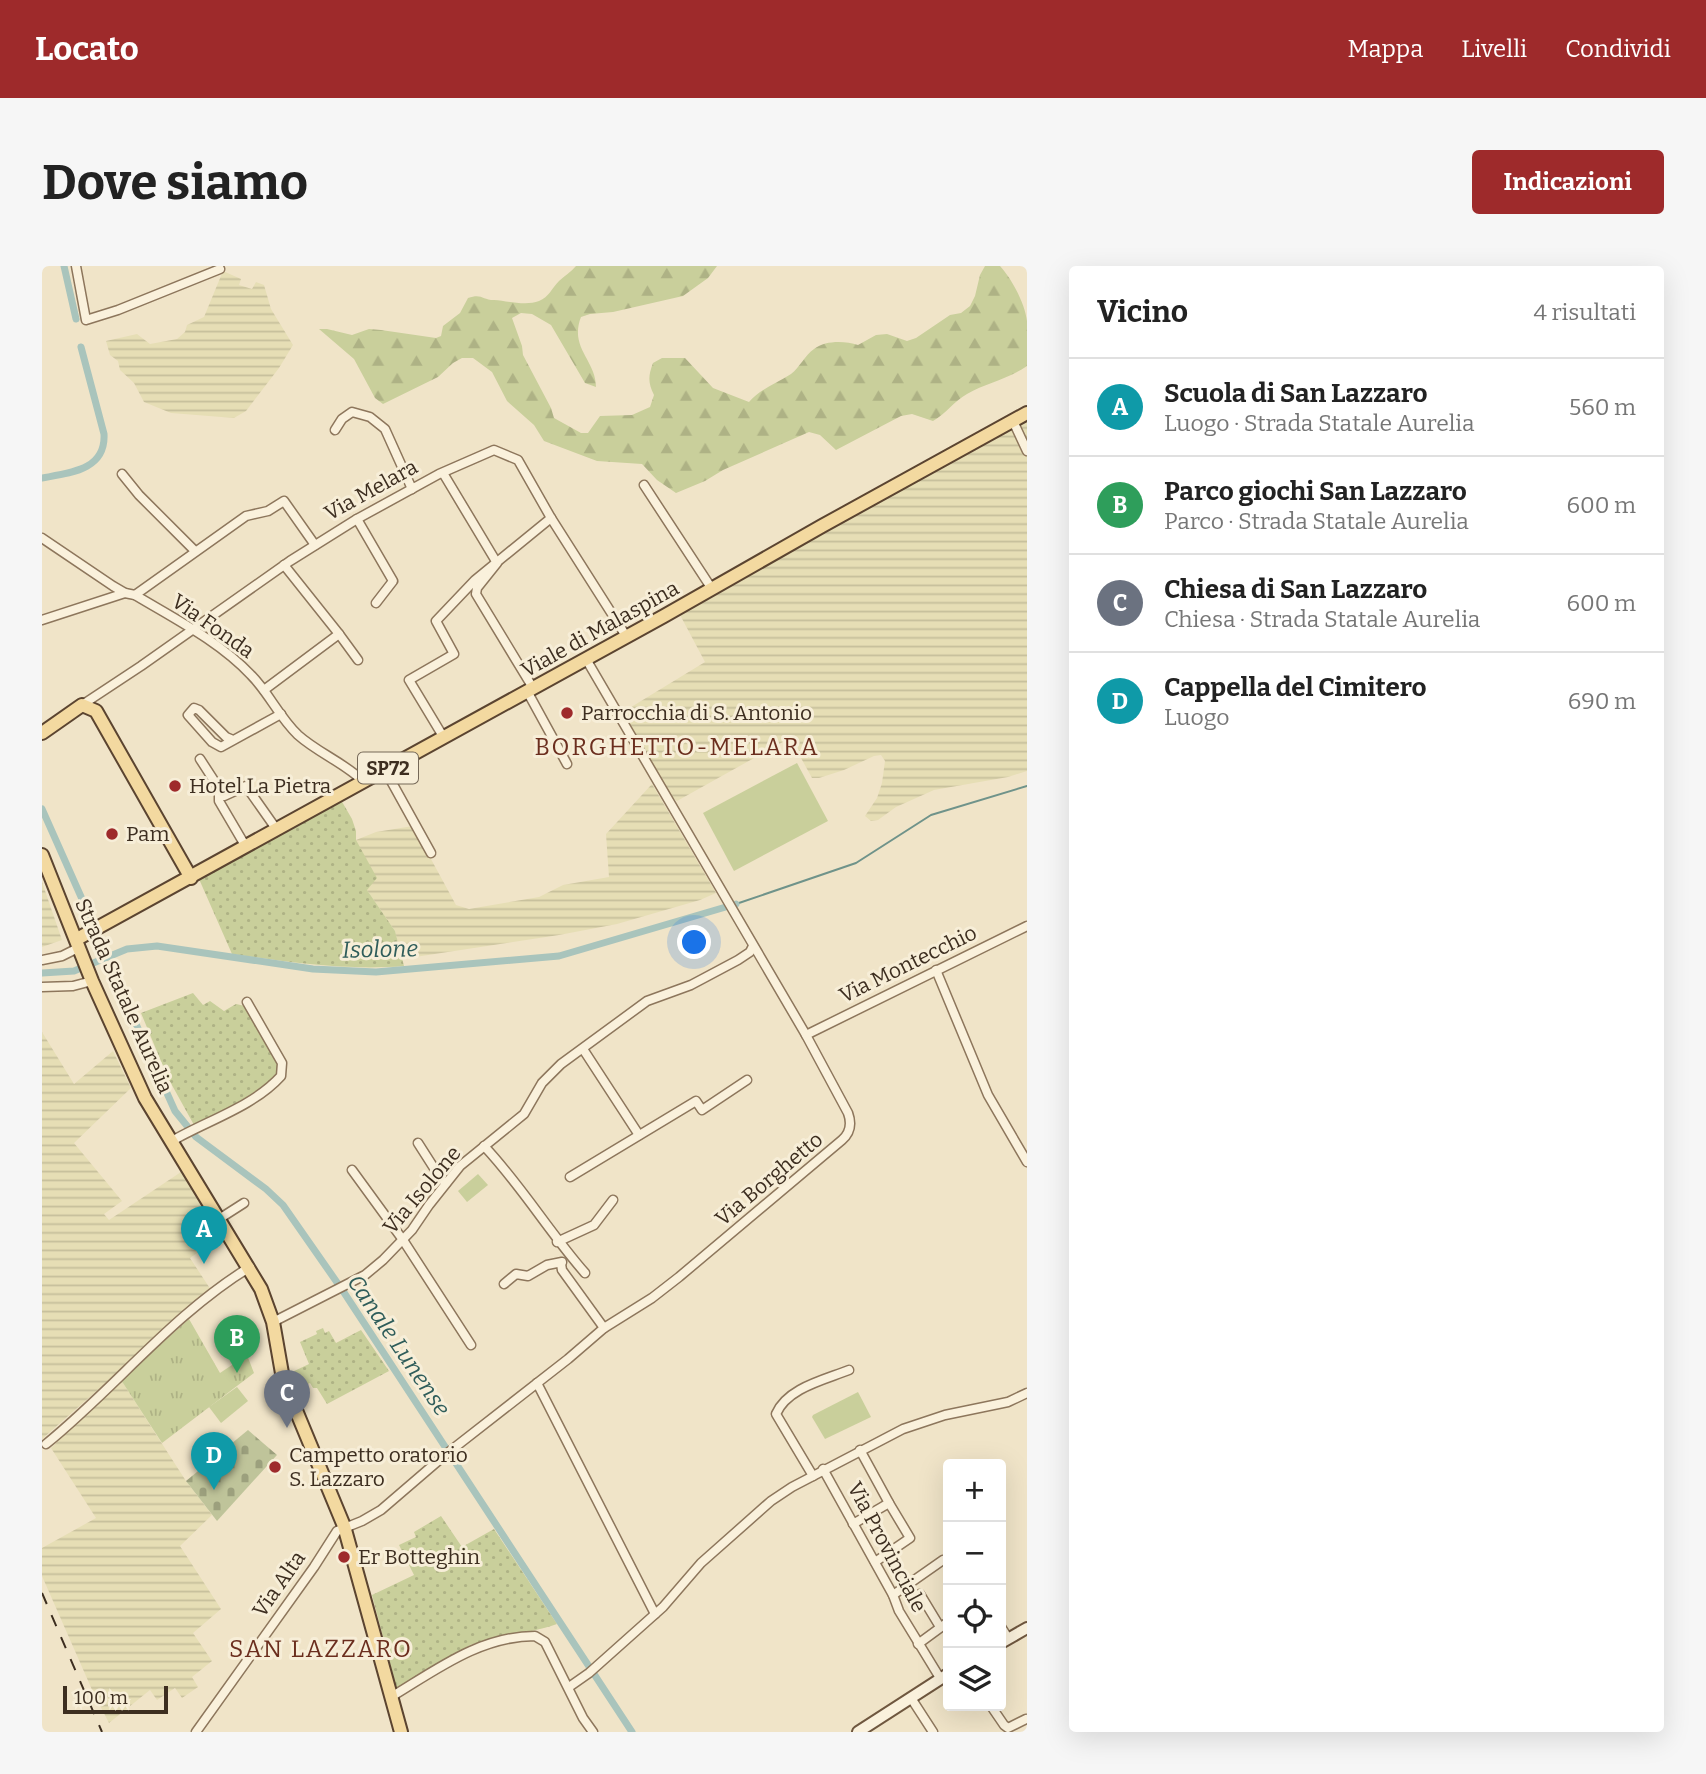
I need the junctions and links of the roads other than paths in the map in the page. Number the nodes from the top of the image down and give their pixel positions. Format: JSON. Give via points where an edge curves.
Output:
{"nodes":[{"id":1,"x":76,"y":266,"type":"edge"},
{"id":2,"x":220,"y":269,"type":"dead end"},
{"id":3,"x":1027,"y":413,"type":"edge"},
{"id":4,"x":1013,"y":421,"type":"junction"},
{"id":5,"x":335,"y":430,"type":"dead end"},
{"id":6,"x":1027,"y":451,"type":"edge"},
{"id":7,"x":443,"y":472,"type":"junction"},
{"id":8,"x":122,"y":474,"type":"dead end"},
{"id":9,"x":645,"y":485,"type":"dead end"},
{"id":10,"x":412,"y":489,"type":"junction"},
{"id":11,"x":551,"y":518,"type":"junction"},
{"id":12,"x":357,"y":519,"type":"junction"},
{"id":13,"x":42,"y":538,"type":"edge"},
{"id":14,"x":315,"y":545,"type":"junction"},
{"id":15,"x":195,"y":551,"type":"junction"},
{"id":16,"x":497,"y":563,"type":"junction"},
{"id":17,"x":284,"y":565,"type":"junction"},
{"id":18,"x":712,"y":589,"type":"junction"},
{"id":19,"x":125,"y":593,"type":"junction"},
{"id":20,"x":135,"y":595,"type":"junction"},
{"id":21,"x":376,"y":603,"type":"dead end"},
{"id":22,"x":42,"y":620,"type":"edge"},
{"id":23,"x":193,"y":630,"type":"junction"},
{"id":24,"x":339,"y":634,"type":"junction"},
{"id":25,"x":626,"y":636,"type":"junction"},
{"id":26,"x":586,"y":659,"type":"junction"},
{"id":27,"x":359,"y":660,"type":"dead end"},
{"id":28,"x":264,"y":690,"type":"junction"},
{"id":29,"x":530,"y":690,"type":"junction"},
{"id":30,"x":103,"y":692,"type":"junction"},
{"id":31,"x":82,"y":705,"type":"junction"},
{"id":32,"x":96,"y":711,"type":"junction"},
{"id":33,"x":281,"y":715,"type":"junction"},
{"id":34,"x":42,"y":733,"type":"edge"},
{"id":35,"x":444,"y":738,"type":"junction"},
{"id":36,"x":233,"y":740,"type":"junction"},
{"id":37,"x":200,"y":759,"type":"dead end"},
{"id":38,"x":567,"y":765,"type":"dead end"},
{"id":39,"x":385,"y":770,"type":"junction"},
{"id":40,"x":364,"y":782,"type":"junction"},
{"id":41,"x":222,"y":793,"type":"junction"},
{"id":42,"x":277,"y":830,"type":"junction"},
{"id":43,"x":246,"y":847,"type":"junction"},
{"id":44,"x":431,"y":853,"type":"dead end"},
{"id":45,"x":42,"y":855,"type":"edge"},
{"id":46,"x":191,"y":878,"type":"junction"},
{"id":47,"x":1027,"y":926,"type":"edge"},
{"id":48,"x":79,"y":946,"type":"junction"},
{"id":49,"x":753,"y":946,"type":"junction"},
{"id":50,"x":42,"y":960,"type":"edge"},
{"id":51,"x":936,"y":970,"type":"junction"},
{"id":52,"x":91,"y":979,"type":"junction"},
{"id":53,"x":42,"y":987,"type":"edge"},
{"id":54,"x":247,"y":1002,"type":"dead end"},
{"id":55,"x":806,"y":1035,"type":"junction"},
{"id":56,"x":583,"y":1049,"type":"junction"},
{"id":57,"x":747,"y":1080,"type":"dead end"},
{"id":58,"x":639,"y":1135,"type":"junction"},
{"id":59,"x":172,"y":1141,"type":"junction"},
{"id":60,"x":418,"y":1143,"type":"dead end"},
{"id":61,"x":484,"y":1146,"type":"junction"},
{"id":62,"x":1027,"y":1162,"type":"edge"},
{"id":63,"x":352,"y":1170,"type":"dead end"},
{"id":64,"x":570,"y":1177,"type":"dead end"},
{"id":65,"x":446,"y":1183,"type":"junction"},
{"id":66,"x":613,"y":1200,"type":"dead end"},
{"id":67,"x":244,"y":1203,"type":"dead end"},
{"id":68,"x":219,"y":1219,"type":"junction"},
{"id":69,"x":403,"y":1240,"type":"junction"},
{"id":70,"x":557,"y":1242,"type":"junction"},
{"id":71,"x":568,"y":1253,"type":"junction"},
{"id":72,"x":561,"y":1264,"type":"junction"},
{"id":73,"x":250,"y":1267,"type":"junction"},
{"id":74,"x":585,"y":1273,"type":"dead end"},
{"id":75,"x":504,"y":1284,"type":"dead end"},
{"id":76,"x":273,"y":1322,"type":"junction"},
{"id":77,"x":604,"y":1328,"type":"junction"},
{"id":78,"x":471,"y":1345,"type":"dead end"},
{"id":79,"x":849,"y":1370,"type":"dead end"},
{"id":80,"x":537,"y":1383,"type":"junction"},
{"id":81,"x":1027,"y":1393,"type":"edge"},
{"id":82,"x":46,"y":1444,"type":"dead end"},
{"id":83,"x":860,"y":1450,"type":"junction"},
{"id":84,"x":823,"y":1469,"type":"junction"},
{"id":85,"x":813,"y":1476,"type":"junction"},
{"id":86,"x":889,"y":1503,"type":"junction"},
{"id":87,"x":853,"y":1524,"type":"junction"},
{"id":88,"x":344,"y":1526,"type":"junction"},
{"id":89,"x":943,"y":1560,"type":"dead end"},
{"id":90,"x":875,"y":1562,"type":"junction"},
{"id":91,"x":920,"y":1594,"type":"dead end"},
{"id":92,"x":893,"y":1595,"type":"junction"},
{"id":93,"x":655,"y":1614,"type":"junction"},
{"id":94,"x":943,"y":1623,"type":"edge"},
{"id":95,"x":943,"y":1625,"type":"edge"},
{"id":96,"x":1027,"y":1628,"type":"edge"},
{"id":97,"x":1006,"y":1639,"type":"edge"},
{"id":98,"x":918,"y":1644,"type":"junction"},
{"id":99,"x":943,"y":1675,"type":"edge"},
{"id":100,"x":943,"y":1677,"type":"edge"},
{"id":101,"x":569,"y":1687,"type":"junction"},
{"id":102,"x":391,"y":1697,"type":"junction"},
{"id":103,"x":911,"y":1698,"type":"junction"},
{"id":104,"x":994,"y":1711,"type":"edge"},
{"id":105,"x":1026,"y":1719,"type":"edge"},
{"id":106,"x":197,"y":1732,"type":"edge"},
{"id":107,"x":401,"y":1732,"type":"edge"},
{"id":108,"x":593,"y":1732,"type":"edge"},
{"id":109,"x":858,"y":1732,"type":"edge"},
{"id":110,"x":933,"y":1732,"type":"edge"}],
"edges":[{"from":1,"to":2,"type":"street","via":[[86,320]]},
{"from":3,"to":4,"type":"main road","name":"Viale di Malaspina","number":"SP72"},
{"from":4,"to":6,"type":"street"},
{"from":4,"to":18,"type":"main road","name":"Viale di Malaspina","number":"SP72"},
{"from":5,"to":10,"type":"street","via":[[352,412],[370,417],[384,429]]},
{"from":7,"to":10,"type":"street","name":"Via Melara"},
{"from":7,"to":11,"type":"street","name":"Via Melara","via":[[494,450],[518,460]]},
{"from":7,"to":16,"type":"street"},
{"from":8,"to":15,"type":"street"},
{"from":9,"to":18,"type":"street"},
{"from":10,"to":12,"type":"street","name":"Via Melara"},
{"from":11,"to":16,"type":"street"},
{"from":11,"to":25,"type":"street","name":"Via Melara"},
{"from":12,"to":14,"type":"street","name":"Via Melara"},
{"from":12,"to":21,"type":"street","via":[[393,581]]},
{"from":13,"to":19,"type":"street","name":"Via Fonda"},
{"from":14,"to":15,"type":"street","via":[[284,501],[246,516]]},
{"from":14,"to":17,"type":"street","name":"Via Melara"},
{"from":15,"to":20,"type":"street"},
{"from":16,"to":29,"type":"street","via":[[476,594]]},
{"from":16,"to":35,"type":"street","via":[[436,621],[454,654],[409,680]]},
{"from":17,"to":23,"type":"street","name":"Via Melara"},
{"from":17,"to":24,"type":"street"},
{"from":18,"to":25,"type":"main road","name":"Viale di Malaspina","number":"SP72"},
{"from":19,"to":20,"type":"street","name":"Via Fonda"},
{"from":19,"to":22,"type":"street","name":"Via Fonda"},
{"from":20,"to":23,"type":"street","name":"Via Fonda"},
{"from":23,"to":28,"type":"street","name":"Via Fonda","via":[[237,662]]},
{"from":23,"to":30,"type":"street","name":"Via Melara"},
{"from":24,"to":27,"type":"street"},
{"from":24,"to":28,"type":"street"},
{"from":25,"to":26,"type":"main road","name":"Viale di Malaspina","number":"SP72"},
{"from":26,"to":29,"type":"main road","name":"Viale di Malaspina","number":"SP72"},
{"from":26,"to":49,"type":"street","name":"Via Borghetto"},
{"from":28,"to":33,"type":"street","name":"Via Fonda"},
{"from":29,"to":35,"type":"main road","name":"Viale di Malaspina","number":"SP72"},
{"from":29,"to":38,"type":"street"},
{"from":30,"to":31,"type":"street","name":"Via Melara"},
{"from":30,"to":32,"type":"street"},
{"from":31,"to":32,"type":"main road"},
{"from":31,"to":34,"type":"main road","name":"Via Melara"},
{"from":32,"to":46,"type":"main road"},
{"from":33,"to":36,"type":"street"},
{"from":33,"to":40,"type":"street","name":"Via Fonda","via":[[305,741]]},
{"from":35,"to":39,"type":"main road","name":"Viale di Malaspina","number":"SP72"},
{"from":36,"to":36,"type":"street","via":[[199,710],[189,713],[218,746]]},
{"from":37,"to":41,"type":"street"},
{"from":39,"to":40,"type":"main road","name":"Viale di Malaspina","number":"SP72"},
{"from":39,"to":44,"type":"street"},
{"from":40,"to":42,"type":"main road","name":"Viale di Malaspina","number":"SP72"},
{"from":41,"to":42,"type":"street","via":[[225,796],[246,786]]},
{"from":41,"to":43,"type":"street","via":[[219,801]]},
{"from":42,"to":43,"type":"main road","name":"Viale di Malaspina","number":"SP72"},
{"from":43,"to":46,"type":"main road","name":"Viale di Malaspina","number":"SP72"},
{"from":45,"to":48,"type":"main road","name":"Strada Statale Aurelia"},
{"from":46,"to":48,"type":"main road","number":"SP72","via":[[97,930]]},
{"from":47,"to":51,"type":"street","name":"Via Montecchio"},
{"from":48,"to":50,"type":"street"},
{"from":48,"to":52,"type":"main road","name":"Strada Statale Aurelia"},
{"from":49,"to":55,"type":"street","name":"Via Borghetto"},
{"from":49,"to":56,"type":"street","name":"Via Isolone","via":[[691,985],[647,1001]]},
{"from":51,"to":55,"type":"street","name":"Via Montecchio"},
{"from":51,"to":62,"type":"street","via":[[988,1095]]},
{"from":52,"to":53,"type":"street","via":[[73,986]]},
{"from":52,"to":59,"type":"main road","name":"Strada Statale Aurelia","via":[[145,1098]]},
{"from":54,"to":59,"type":"street","via":[[282,1063],[281,1076],[210,1124]]},
{"from":55,"to":77,"type":"street","name":"Via Borghetto","via":[[848,1114],[847,1135],[652,1298]]},
{"from":56,"to":58,"type":"street"},
{"from":56,"to":61,"type":"street","name":"Via Isolone","via":[[561,1063],[524,1114]]},
{"from":57,"to":58,"type":"street","via":[[702,1110],[696,1101]]},
{"from":58,"to":64,"type":"street"},
{"from":59,"to":68,"type":"main road","name":"Strada Statale Aurelia"},
{"from":60,"to":65,"type":"street"},
{"from":61,"to":65,"type":"street","name":"Via Isolone"},
{"from":61,"to":70,"type":"street"},
{"from":63,"to":69,"type":"street"},
{"from":65,"to":69,"type":"street","name":"Via Isolone"},
{"from":66,"to":70,"type":"street","via":[[594,1225]]},
{"from":67,"to":68,"type":"street"},
{"from":68,"to":73,"type":"main road","name":"Strada Statale Aurelia"},
{"from":69,"to":76,"type":"street","name":"Via Isolone","via":[[365,1275]]},
{"from":69,"to":78,"type":"street"},
{"from":70,"to":71,"type":"street"},
{"from":71,"to":72,"type":"street"},
{"from":71,"to":74,"type":"street"},
{"from":72,"to":75,"type":"street","via":[[547,1265],[528,1276],[516,1273]]},
{"from":72,"to":77,"type":"street"},
{"from":73,"to":76,"type":"main road","name":"Strada Statale Aurelia"},
{"from":73,"to":82,"type":"street","via":[[187,1315]]},
{"from":76,"to":88,"type":"main road","name":"Strada Statale Aurelia","via":[[283,1380]]},
{"from":77,"to":80,"type":"street","name":"Via Borghetto"},
{"from":79,"to":85,"type":"street","via":[[789,1395],[776,1414]]},
{"from":80,"to":88,"type":"street","name":"Via Borghetto","via":[[381,1510]]},
{"from":80,"to":93,"type":"street"},
{"from":81,"to":83,"type":"street","via":[[1008,1402],[944,1415]]},
{"from":83,"to":84,"type":"street"},
{"from":83,"to":86,"type":"street"},
{"from":84,"to":85,"type":"street"},
{"from":84,"to":87,"type":"street","name":"Via Provinciale"},
{"from":85,"to":93,"type":"street","via":[[771,1501],[709,1555]]},
{"from":86,"to":87,"type":"street"},
{"from":86,"to":90,"type":"street","via":[[910,1538]]},
{"from":87,"to":90,"type":"street","name":"Via Provinciale"},
{"from":88,"to":102,"type":"main road","name":"Strada Statale Aurelia"},
{"from":88,"to":106,"type":"street","name":"Via Alta","via":[[326,1544]]},
{"from":89,"to":92,"type":"street"},
{"from":90,"to":92,"type":"street","name":"Via Provinciale"},
{"from":91,"to":94,"type":"street"},
{"from":92,"to":98,"type":"street","name":"Via Provinciale"},
{"from":93,"to":101,"type":"street"},
{"from":95,"to":98,"type":"street"},
{"from":96,"to":97,"type":"street"},
{"from":98,"to":99,"type":"street","name":"Via Provinciale"},
{"from":100,"to":103,"type":"street","name":"Via Provinciale"},
{"from":101,"to":102,"type":"street","via":[[545,1642],[532,1635],[462,1654]]},
{"from":101,"to":108,"type":"street"},
{"from":102,"to":107,"type":"main road","name":"Strada Statale Aurelia"},
{"from":103,"to":109,"type":"street","name":"Via Provinciale"},
{"from":103,"to":110,"type":"street"},
{"from":104,"to":105,"type":"street","via":[[1008,1728]]}]}
